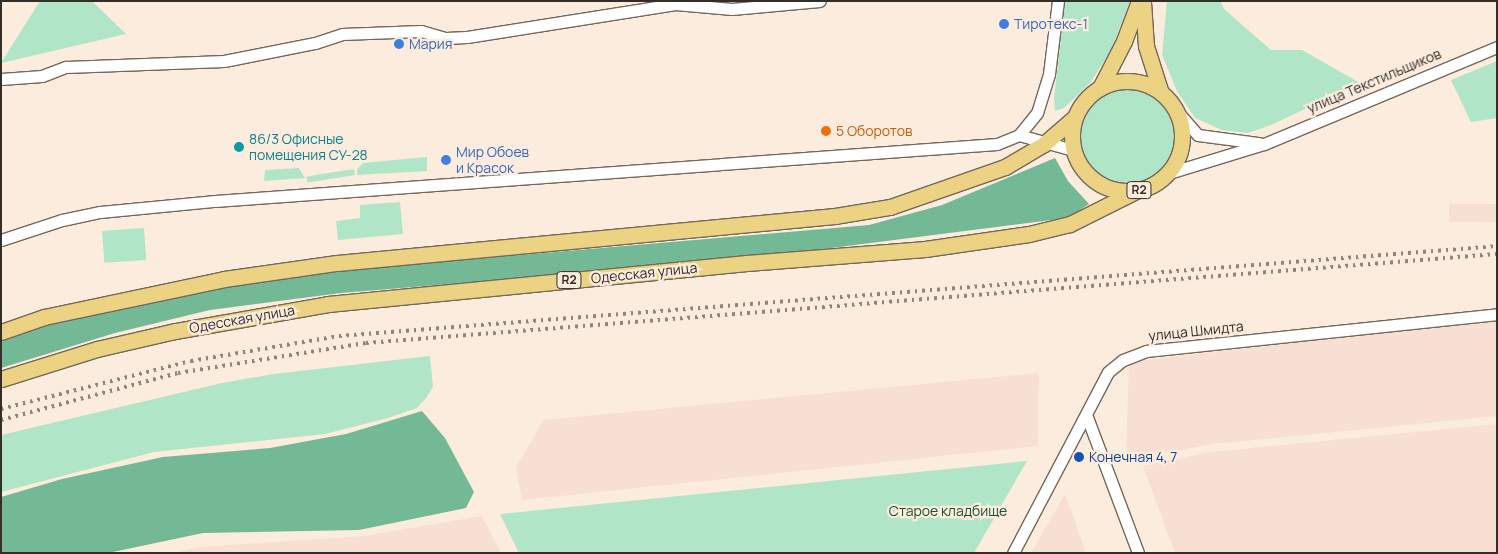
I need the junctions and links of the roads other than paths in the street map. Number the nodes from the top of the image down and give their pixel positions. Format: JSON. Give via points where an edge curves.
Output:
{"nodes":[{"id":1,"x":820,"y":1,"type":"edge"},
{"id":2,"x":1058,"y":1,"type":"edge"},
{"id":3,"x":1139,"y":1,"type":"edge"},
{"id":4,"x":1143,"y":1,"type":"edge"},
{"id":5,"x":1497,"y":47,"type":"edge"},
{"id":6,"x":1,"y":79,"type":"edge"},
{"id":7,"x":1100,"y":88,"type":"junction"},
{"id":8,"x":1161,"y":93,"type":"junction"},
{"id":9,"x":1176,"y":110,"type":"junction"},
{"id":10,"x":1075,"y":117,"type":"junction"},
{"id":11,"x":1019,"y":135,"type":"junction"},
{"id":12,"x":1044,"y":144,"type":"junction"},
{"id":13,"x":1264,"y":144,"type":"junction"},
{"id":14,"x":1073,"y":150,"type":"junction"},
{"id":15,"x":1169,"y":173,"type":"junction"},
{"id":16,"x":1136,"y":191,"type":"junction"},
{"id":17,"x":1,"y":240,"type":"edge"},
{"id":18,"x":1497,"y":314,"type":"edge"},
{"id":19,"x":44,"y":317,"type":"junction"},
{"id":20,"x":1,"y":326,"type":"edge"},
{"id":21,"x":1,"y":332,"type":"edge"},
{"id":22,"x":1,"y":379,"type":"edge"},
{"id":23,"x":1087,"y":416,"type":"junction"},
{"id":24,"x":1013,"y":553,"type":"edge"},
{"id":25,"x":1138,"y":553,"type":"edge"}],
"edges":[{"from":1,"to":6,"type":"street","via":[[732,9],[675,4],[467,37],[446,38],[421,30],[342,34],[315,43],[224,61],[66,67],[42,76]]},
{"from":2,"to":11,"type":"street","via":[[1045,94],[1037,113]]},
{"from":3,"to":7,"type":"main road","via":[[1124,41]]},
{"from":4,"to":8,"type":"main road","number":"R2","via":[[1146,46]]},
{"from":5,"to":13,"type":"street","name":"улица Текстильщиков"},
{"from":7,"to":8,"type":"main road","number":"R2","via":[[1131,82],[1150,86]]},
{"from":7,"to":10,"type":"main road","via":[[1085,101]]},
{"from":8,"to":9,"type":"main road","number":"R2"},
{"from":9,"to":13,"type":"street","via":[[1198,135]]},
{"from":9,"to":15,"type":"main road","number":"R2","via":[[1182,126],[1182,142]]},
{"from":10,"to":12,"type":"main road"},
{"from":10,"to":14,"type":"main road"},
{"from":11,"to":12,"type":"street"},
{"from":11,"to":17,"type":"street","via":[[996,144],[969,148],[235,199],[109,211],[62,220]]},
{"from":12,"to":14,"type":"street"},
{"from":12,"to":19,"type":"main road","via":[[1025,157],[979,177],[914,201],[864,212],[337,264],[224,279]]},
{"from":13,"to":15,"type":"street","name":"улица Текстильщиков"},
{"from":14,"to":16,"type":"main road","number":"R2","via":[[1085,171],[1104,187]]},
{"from":15,"to":16,"type":"main road","number":"R2","via":[[1154,185]]},
{"from":16,"to":22,"type":"main road","name":"Одесская улица","number":"R2","via":[[1070,224],[1029,234],[925,249],[328,304],[245,316],[126,342]]},
{"from":18,"to":23,"type":"street","name":"улица Шмидта","via":[[1147,350],[1123,360],[1108,372]]},
{"from":19,"to":20,"type":"street"},
{"from":19,"to":21,"type":"main road"},
{"from":23,"to":24,"type":"street","name":"улица Шмидта"},
{"from":23,"to":25,"type":"street"}]}
